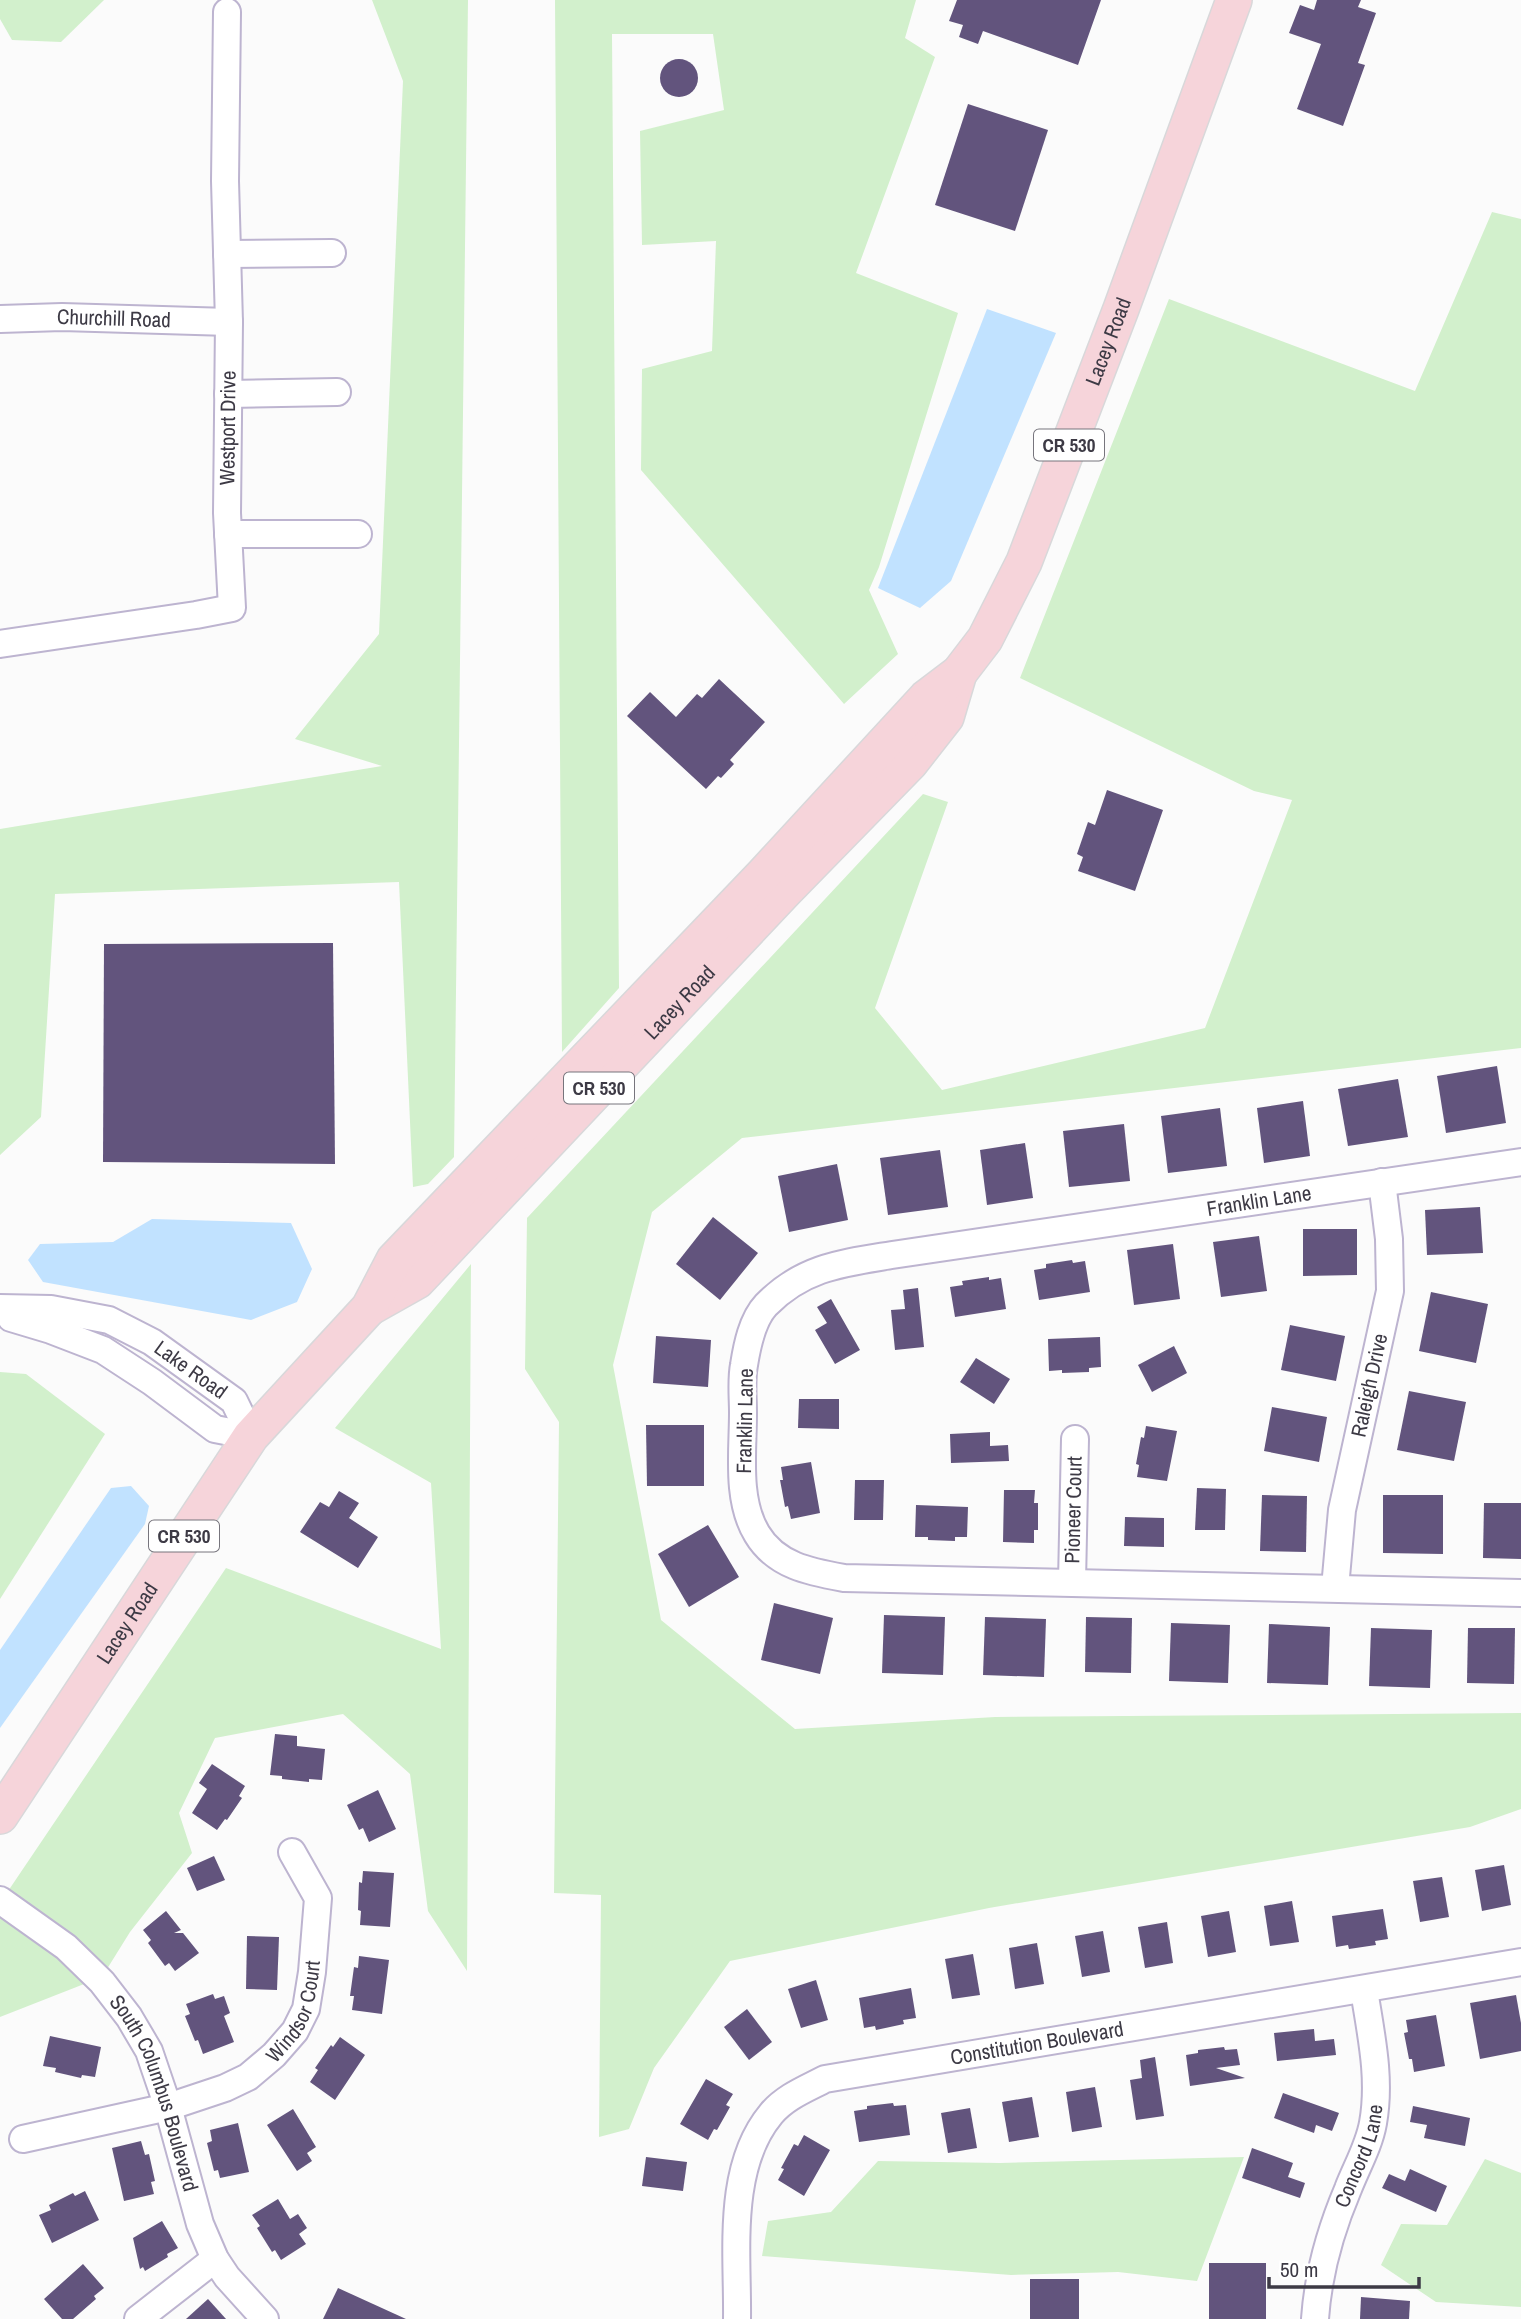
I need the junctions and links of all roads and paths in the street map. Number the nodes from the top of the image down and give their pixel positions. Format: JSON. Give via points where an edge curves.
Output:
{"nodes":[{"id":1,"x":1234,"y":0,"type":"edge"},
{"id":2,"x":227,"y":12,"type":"dead end"},
{"id":3,"x":332,"y":253,"type":"dead end"},
{"id":4,"x":227,"y":254,"type":"junction"},
{"id":5,"x":0,"y":318,"type":"edge"},
{"id":6,"x":229,"y":322,"type":"junction"},
{"id":7,"x":337,"y":393,"type":"dead end"},
{"id":8,"x":228,"y":394,"type":"junction"},
{"id":9,"x":228,"y":534,"type":"junction"},
{"id":10,"x":358,"y":534,"type":"dead end"},
{"id":11,"x":0,"y":644,"type":"edge"},
{"id":12,"x":1521,"y":1162,"type":"edge"},
{"id":13,"x":1382,"y":1182,"type":"junction"},
{"id":14,"x":0,"y":1308,"type":"edge"},
{"id":15,"x":0,"y":1314,"type":"edge"},
{"id":16,"x":251,"y":1436,"type":"junction"},
{"id":17,"x":1075,"y":1439,"type":"dead end"},
{"id":18,"x":1072,"y":1582,"type":"junction"},
{"id":19,"x":1335,"y":1588,"type":"junction"},
{"id":20,"x":1521,"y":1593,"type":"edge"},
{"id":21,"x":0,"y":1816,"type":"edge"},
{"id":22,"x":292,"y":1852,"type":"dead end"},
{"id":23,"x":0,"y":1900,"type":"edge"},
{"id":24,"x":1521,"y":1962,"type":"edge"},
{"id":25,"x":1364,"y":1990,"type":"junction"},
{"id":26,"x":168,"y":2107,"type":"junction"},
{"id":27,"x":23,"y":2139,"type":"dead end"},
{"id":28,"x":215,"y":2259,"type":"junction"},
{"id":29,"x":138,"y":2319,"type":"edge"},
{"id":30,"x":265,"y":2319,"type":"edge"},
{"id":31,"x":737,"y":2319,"type":"edge"},
{"id":32,"x":1315,"y":2319,"type":"edge"}],
"edges":[{"from":1,"to":16,"type":"main road","name":"Lacey Road","number":"CR 530","via":[[1024,562],[985,639],[959,673],[946,717],[910,763],[774,883],[394,1260],[369,1308]]},
{"from":2,"to":4,"type":"street","name":"Westport Drive"},
{"from":3,"to":4,"type":"street"},
{"from":4,"to":6,"type":"street","name":"Westport Drive"},
{"from":5,"to":6,"type":"street","name":"Churchill Road"},
{"from":6,"to":8,"type":"street","name":"Westport Drive"},
{"from":7,"to":8,"type":"street"},
{"from":8,"to":9,"type":"street","name":"Westport Drive"},
{"from":9,"to":10,"type":"street"},
{"from":9,"to":11,"type":"street","name":"Westport Drive","via":[[232,608]]},
{"from":12,"to":13,"type":"street","name":"Franklin Lane"},
{"from":13,"to":18,"type":"street","name":"Franklin Lane","via":[[831,1265],[801,1277],[765,1307],[752,1332],[743,1368],[743,1472],[747,1512],[757,1535],[777,1558],[805,1571],[844,1578]]},
{"from":13,"to":19,"type":"street","name":"Raleigh Drive","via":[[1391,1292],[1342,1510]]},
{"from":14,"to":16,"type":"street","name":"Lake Road","via":[[51,1309],[109,1320],[141,1336],[234,1401]]},
{"from":15,"to":16,"type":"street","name":"Lake Road","via":[[103,1350],[215,1429]]},
{"from":16,"to":21,"type":"main road","name":"Lacey Road","number":"CR 530"},
{"from":17,"to":18,"type":"street","name":"Pioneer Court"},
{"from":18,"to":19,"type":"street","name":"Franklin Lane"},
{"from":19,"to":20,"type":"street","name":"Franklin Lane"},
{"from":22,"to":26,"type":"street","name":"Windsor Court","via":[[318,1898],[306,2009],[295,2031],[248,2077]]},
{"from":23,"to":26,"type":"street","name":"South Columbus Boulevard","via":[[66,1947],[102,1982],[149,2051]]},
{"from":24,"to":25,"type":"street","name":"Constitution Boulevard"},
{"from":25,"to":31,"type":"street","name":"Constitution Boulevard","via":[[825,2079],[793,2095],[772,2113],[758,2134],[742,2183]]},
{"from":25,"to":32,"type":"street","name":"Concord Lane","via":[[1377,2085],[1373,2126],[1337,2216]]},
{"from":26,"to":27,"type":"street","name":"Windsor Court"},
{"from":26,"to":28,"type":"street","name":"South Columbus Boulevard","via":[[200,2224]]},
{"from":28,"to":29,"type":"street"},
{"from":28,"to":30,"type":"street","name":"South Columbus Boulevard"}]}
